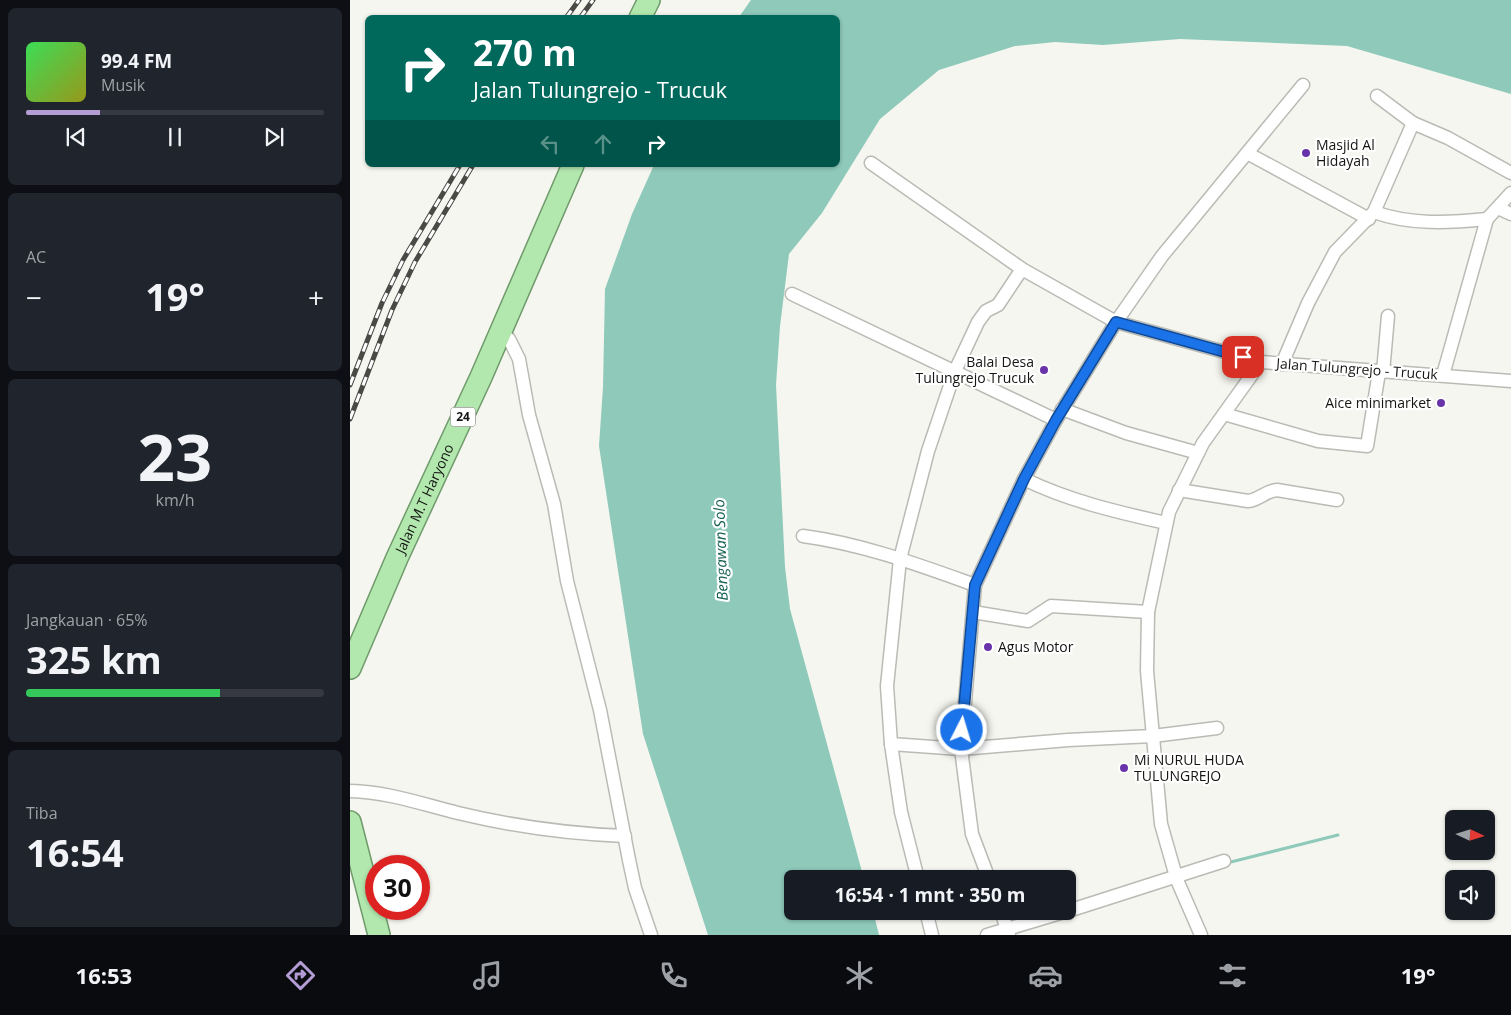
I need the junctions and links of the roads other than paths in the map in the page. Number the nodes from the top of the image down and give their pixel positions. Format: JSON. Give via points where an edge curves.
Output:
{"nodes":[{"id":1,"x":649,"y":0,"type":"edge"},
{"id":2,"x":642,"y":15,"type":"edge"},
{"id":3,"x":1303,"y":85,"type":"dead end"},
{"id":4,"x":1377,"y":96,"type":"dead end"},
{"id":5,"x":1413,"y":123,"type":"junction"},
{"id":6,"x":1247,"y":153,"type":"junction"},
{"id":7,"x":871,"y":163,"type":"dead end"},
{"id":8,"x":572,"y":167,"type":"edge"},
{"id":9,"x":1511,"y":173,"type":"edge"},
{"id":10,"x":1511,"y":193,"type":"edge"},
{"id":11,"x":1498,"y":208,"type":"junction"},
{"id":12,"x":1511,"y":214,"type":"edge"},
{"id":13,"x":1371,"y":216,"type":"junction"},
{"id":14,"x":1487,"y":218,"type":"junction"},
{"id":15,"x":1022,"y":269,"type":"junction"},
{"id":16,"x":792,"y":294,"type":"dead end"},
{"id":17,"x":1388,"y":316,"type":"dead end"},
{"id":18,"x":1116,"y":322,"type":"junction"},
{"id":19,"x":499,"y":332,"type":"junction"},
{"id":20,"x":1261,"y":362,"type":"junction"},
{"id":21,"x":1282,"y":364,"type":"junction"},
{"id":22,"x":955,"y":372,"type":"junction"},
{"id":23,"x":1381,"y":372,"type":"junction"},
{"id":24,"x":1442,"y":375,"type":"junction"},
{"id":25,"x":1511,"y":381,"type":"edge"},
{"id":26,"x":1224,"y":414,"type":"junction"},
{"id":27,"x":1059,"y":415,"type":"junction"},
{"id":28,"x":1198,"y":452,"type":"junction"},
{"id":29,"x":1024,"y":479,"type":"junction"},
{"id":30,"x":1179,"y":490,"type":"junction"},
{"id":31,"x":1337,"y":500,"type":"dead end"},
{"id":32,"x":1166,"y":523,"type":"junction"},
{"id":33,"x":803,"y":536,"type":"dead end"},
{"id":34,"x":900,"y":559,"type":"junction"},
{"id":35,"x":975,"y":585,"type":"junction"},
{"id":36,"x":973,"y":612,"type":"junction"},
{"id":37,"x":1148,"y":612,"type":"junction"},
{"id":38,"x":350,"y":668,"type":"edge"},
{"id":39,"x":1217,"y":728,"type":"dead end"},
{"id":40,"x":1153,"y":736,"type":"junction"},
{"id":41,"x":891,"y":744,"type":"junction"},
{"id":42,"x":961,"y":749,"type":"junction"},
{"id":43,"x":350,"y":791,"type":"edge"},
{"id":44,"x":350,"y":822,"type":"edge"},
{"id":45,"x":625,"y":836,"type":"junction"},
{"id":46,"x":1224,"y":861,"type":"dead end"},
{"id":47,"x":916,"y":870,"type":"edge"},
{"id":48,"x":986,"y":870,"type":"edge"},
{"id":49,"x":1176,"y":876,"type":"junction"},
{"id":50,"x":1076,"y":908,"type":"edge"},
{"id":51,"x":928,"y":920,"type":"edge"},
{"id":52,"x":1003,"y":920,"type":"edge"},
{"id":53,"x":1042,"y":920,"type":"edge"},
{"id":54,"x":1008,"y":932,"type":"edge"},
{"id":55,"x":379,"y":935,"type":"edge"},
{"id":56,"x":651,"y":935,"type":"edge"},
{"id":57,"x":932,"y":935,"type":"edge"},
{"id":58,"x":987,"y":935,"type":"edge"},
{"id":59,"x":1201,"y":935,"type":"edge"}],
"edges":[{"from":1,"to":2,"type":"highway"},
{"from":3,"to":6,"type":"street"},
{"from":4,"to":5,"type":"street"},
{"from":5,"to":9,"type":"street","via":[[1448,138]]},
{"from":5,"to":13,"type":"street"},
{"from":6,"to":13,"type":"street"},
{"from":6,"to":18,"type":"street","via":[[1162,256]]},
{"from":7,"to":15,"type":"street","name":"Jalan Tulungrejo - Trucuk"},
{"from":8,"to":19,"type":"highway","name":"Jalan M.T Haryono","number":"24"},
{"from":10,"to":11,"type":"street"},
{"from":11,"to":12,"type":"street"},
{"from":11,"to":14,"type":"street"},
{"from":13,"to":14,"type":"street","via":[[1452,223]]},
{"from":13,"to":21,"type":"street","via":[[1335,252],[1308,303]]},
{"from":14,"to":24,"type":"street"},
{"from":15,"to":18,"type":"street","name":"Jalan Tulungrejo - Trucuk"},
{"from":15,"to":22,"type":"street","via":[[998,305],[981,315]]},
{"from":16,"to":22,"type":"street"},
{"from":17,"to":23,"type":"street"},
{"from":18,"to":20,"type":"street","name":"Jalan Tulungrejo - Trucuk"},
{"from":18,"to":27,"type":"street"},
{"from":19,"to":38,"type":"highway","name":"Jalan M.T Haryono","number":"24"},
{"from":19,"to":45,"type":"street","via":[[510,339],[519,359],[529,415],[554,504],[567,581],[600,710]]},
{"from":20,"to":21,"type":"street","name":"Jalan Tulungrejo - Trucuk"},
{"from":20,"to":26,"type":"street"},
{"from":21,"to":23,"type":"street","name":"Jalan Tulungrejo - Trucuk"},
{"from":22,"to":27,"type":"street"},
{"from":22,"to":34,"type":"street","via":[[928,451]]},
{"from":23,"to":24,"type":"street","name":"Jalan Tulungrejo - Trucuk"},
{"from":23,"to":26,"type":"street","via":[[1367,446],[1318,440]]},
{"from":24,"to":25,"type":"street","name":"Jalan Tulungrejo - Trucuk"},
{"from":26,"to":28,"type":"street"},
{"from":27,"to":28,"type":"street"},
{"from":27,"to":29,"type":"street"},
{"from":28,"to":30,"type":"street"},
{"from":29,"to":32,"type":"street","via":[[1090,506]]},
{"from":29,"to":35,"type":"street"},
{"from":30,"to":31,"type":"street","via":[[1248,501],[1277,490]]},
{"from":30,"to":32,"type":"street"},
{"from":32,"to":37,"type":"street"},
{"from":33,"to":34,"type":"street","via":[[835,541]]},
{"from":34,"to":35,"type":"street"},
{"from":34,"to":41,"type":"street","via":[[887,686]]},
{"from":35,"to":36,"type":"street"},
{"from":36,"to":37,"type":"street","via":[[1028,621],[1051,606]]},
{"from":36,"to":42,"type":"street"},
{"from":37,"to":40,"type":"street","via":[[1147,671]]},
{"from":39,"to":40,"type":"street"},
{"from":40,"to":42,"type":"street"},
{"from":40,"to":49,"type":"street","via":[[1161,824]]},
{"from":41,"to":42,"type":"street"},
{"from":41,"to":47,"type":"street","via":[[901,812]]},
{"from":42,"to":48,"type":"street","via":[[972,834]]},
{"from":43,"to":45,"type":"street","via":[[376,792],[512,823],[592,835]]},
{"from":44,"to":55,"type":"highway"},
{"from":45,"to":56,"type":"street","via":[[635,888]]},
{"from":46,"to":49,"type":"street"},
{"from":49,"to":50,"type":"street"},
{"from":49,"to":59,"type":"street"},
{"from":51,"to":57,"type":"street"},
{"from":52,"to":54,"type":"street"},
{"from":53,"to":54,"type":"street"},
{"from":54,"to":58,"type":"street"}]}
